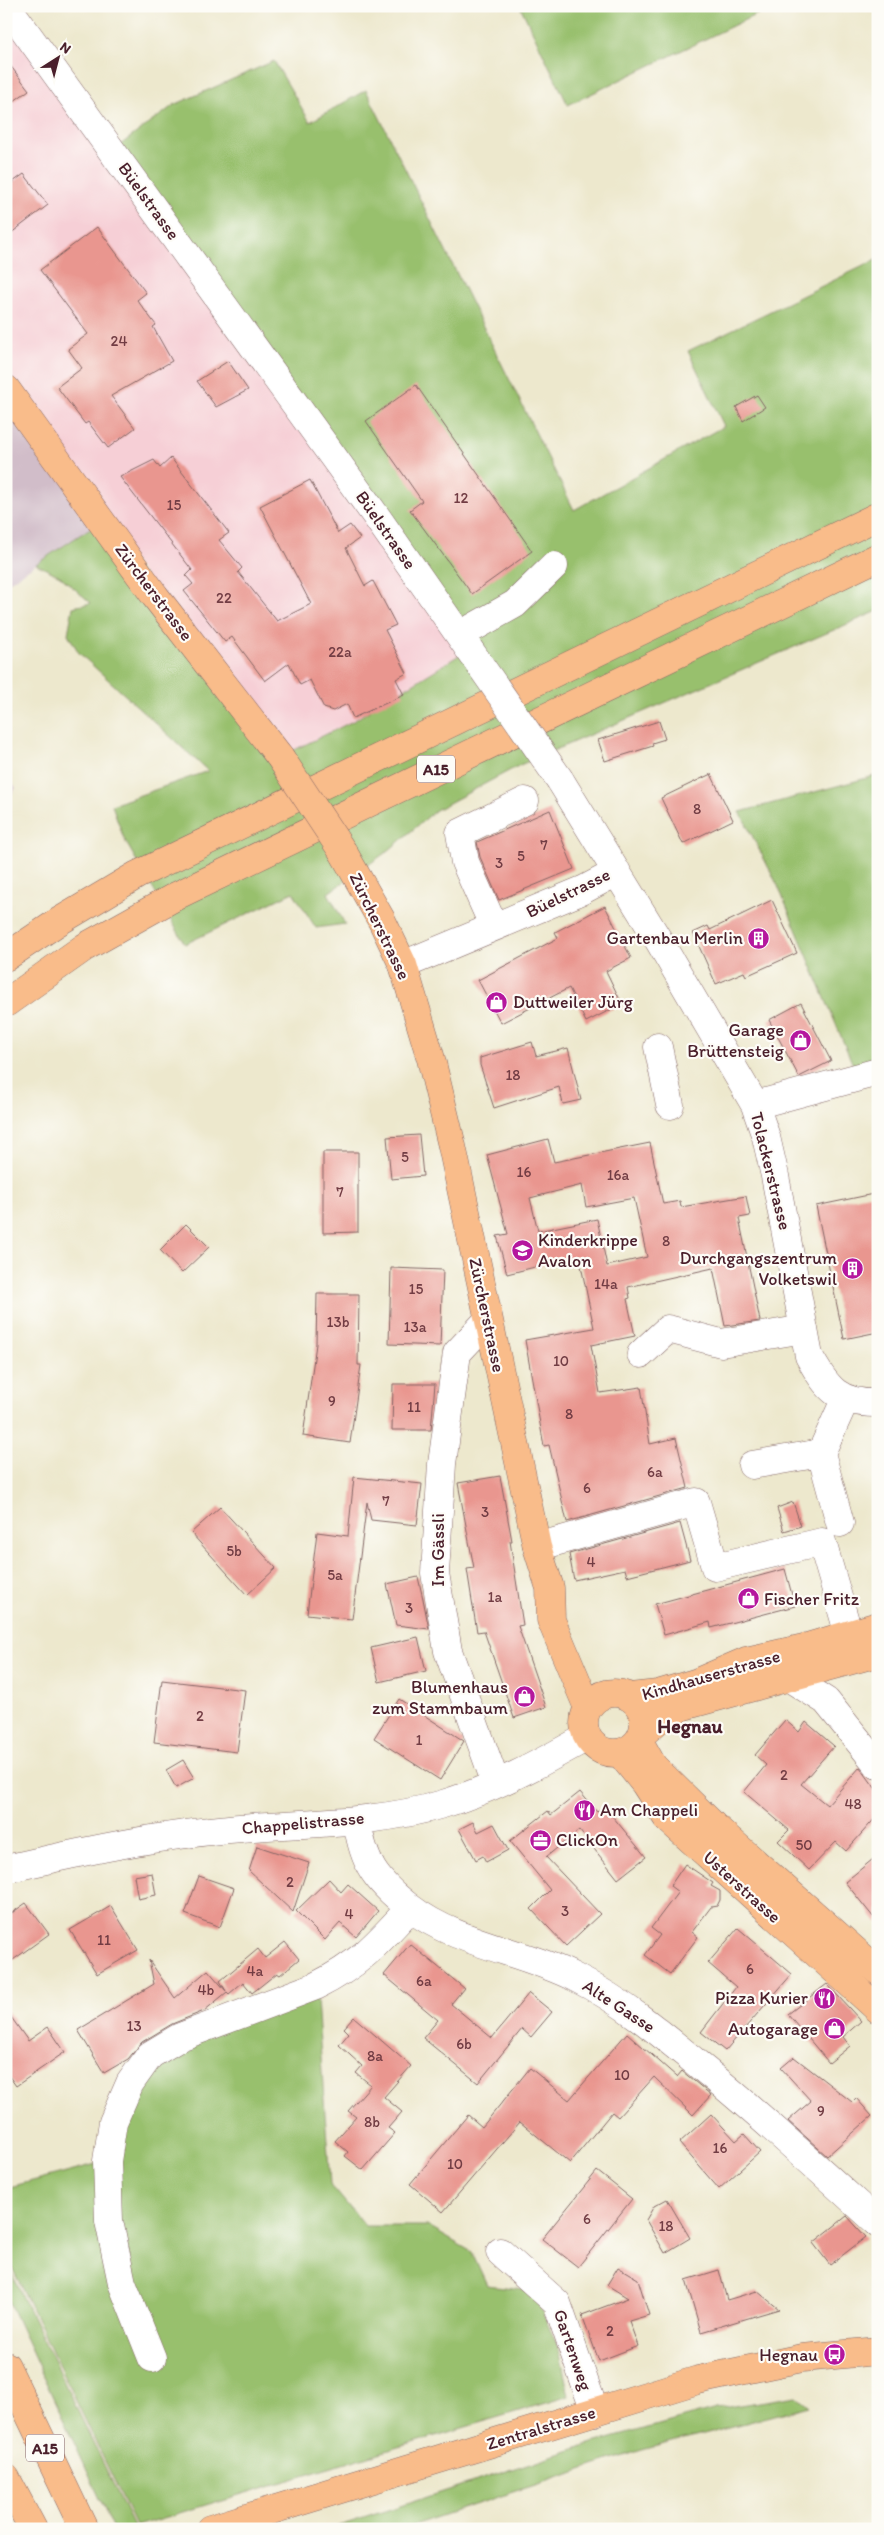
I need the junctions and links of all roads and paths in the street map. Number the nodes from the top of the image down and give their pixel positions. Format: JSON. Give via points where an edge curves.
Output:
{"nodes":[{"id":1,"x":7,"y":6,"type":"edge"},
{"id":2,"x":6,"y":389,"type":"edge"},
{"id":3,"x":878,"y":516,"type":"edge"},
{"id":4,"x":878,"y":557,"type":"edge"},
{"id":5,"x":554,"y":566,"type":"dead end"},
{"id":6,"x":464,"y":642,"type":"junction"},
{"id":7,"x":526,"y":801,"type":"dead end"},
{"id":8,"x":617,"y":872,"type":"junction"},
{"id":9,"x":494,"y":927,"type":"junction"},
{"id":10,"x":6,"y":957,"type":"edge"},
{"id":11,"x":402,"y":965,"type":"junction"},
{"id":12,"x":6,"y":1003,"type":"edge"},
{"id":13,"x":658,"y":1047,"type":"dead end"},
{"id":14,"x":878,"y":1072,"type":"edge"},
{"id":15,"x":670,"y":1105,"type":"dead end"},
{"id":16,"x":754,"y":1105,"type":"junction"},
{"id":17,"x":488,"y":1320,"type":"junction"},
{"id":18,"x":804,"y":1329,"type":"junction"},
{"id":19,"x":641,"y":1354,"type":"dead end"},
{"id":20,"x":845,"y":1400,"type":"junction"},
{"id":21,"x":878,"y":1403,"type":"edge"},
{"id":22,"x":821,"y":1453,"type":"junction"},
{"id":23,"x":752,"y":1464,"type":"dead end"},
{"id":24,"x":840,"y":1523,"type":"dead end"},
{"id":25,"x":537,"y":1547,"type":"junction"},
{"id":26,"x":550,"y":1588,"type":"junction"},
{"id":27,"x":878,"y":1626,"type":"edge"},
{"id":28,"x":849,"y":1635,"type":"junction"},
{"id":29,"x":878,"y":1653,"type":"edge"},
{"id":30,"x":844,"y":1662,"type":"junction"},
{"id":31,"x":788,"y":1676,"type":"junction"},
{"id":32,"x":621,"y":1695,"type":"junction"},
{"id":33,"x":826,"y":1701,"type":"junction"},
{"id":34,"x":588,"y":1708,"type":"junction"},
{"id":35,"x":587,"y":1737,"type":"junction"},
{"id":36,"x":634,"y":1743,"type":"junction"},
{"id":37,"x":878,"y":1765,"type":"edge"},
{"id":38,"x":496,"y":1784,"type":"junction"},
{"id":39,"x":357,"y":1820,"type":"junction"},
{"id":40,"x":6,"y":1869,"type":"edge"},
{"id":41,"x":410,"y":1908,"type":"junction"},
{"id":42,"x":878,"y":1971,"type":"edge"},
{"id":43,"x":878,"y":2009,"type":"edge"},
{"id":44,"x":878,"y":2223,"type":"edge"},
{"id":45,"x":500,"y":2252,"type":"dead end"},
{"id":46,"x":878,"y":2351,"type":"edge"},
{"id":47,"x":152,"y":2358,"type":"dead end"},
{"id":48,"x":6,"y":2366,"type":"edge"},
{"id":49,"x":595,"y":2412,"type":"junction"},
{"id":50,"x":6,"y":2478,"type":"edge"},
{"id":51,"x":33,"y":2529,"type":"edge"},
{"id":52,"x":84,"y":2529,"type":"edge"},
{"id":53,"x":210,"y":2529,"type":"edge"}],
"edges":[{"from":1,"to":6,"type":"street","name":"Büelstrasse"},
{"from":2,"to":11,"type":"main road","name":"Zürcherstrasse","bridge":true,"via":[[155,596],[280,757],[344,852]]},
{"from":3,"to":10,"type":"main road","number":"A15","via":[[146,871],[78,908]]},
{"from":4,"to":12,"type":"main road","number":"A15","via":[[178,895],[70,956]]},
{"from":5,"to":6,"type":"street","via":[[515,604]]},
{"from":6,"to":8,"type":"street","name":"Büelstrasse","bridge":true,"via":[[560,780]]},
{"from":7,"to":9,"type":"street","via":[[460,833],[465,862]]},
{"from":8,"to":9,"type":"street","name":"Büelstrasse","via":[[583,890]]},
{"from":8,"to":16,"type":"street","name":"Tolackerstrasse"},
{"from":9,"to":11,"type":"street","name":"Büelstrasse"},
{"from":11,"to":17,"type":"main road","name":"Zürcherstrasse","via":[[441,1099]]},
{"from":13,"to":15,"type":"street"},
{"from":14,"to":16,"type":"street"},
{"from":16,"to":18,"type":"street","name":"Tolackerstrasse","via":[[792,1210]]},
{"from":17,"to":25,"type":"main road","name":"Zürcherstrasse"},
{"from":17,"to":38,"type":"street","name":"Im Gässli","via":[[456,1353],[442,1464],[435,1573],[448,1651]]},
{"from":18,"to":19,"type":"street","via":[[721,1343],[668,1329]]},
{"from":18,"to":20,"type":"street","name":"Tolackerstrasse","via":[[809,1356],[823,1381]]},
{"from":20,"to":21,"type":"street"},
{"from":20,"to":22,"type":"street"},
{"from":22,"to":23,"type":"street"},
{"from":22,"to":24,"type":"street"},
{"from":25,"to":26,"type":"main road","name":"Zürcherstrasse"},
{"from":25,"to":28,"type":"street","via":[[696,1502],[715,1567],[822,1542]]},
{"from":26,"to":32,"type":"main road","name":"Zürcherstrasse","via":[[567,1613],[588,1661]]},
{"from":26,"to":34,"type":"main road","name":"Zürcherstrasse","via":[[551,1620]]},
{"from":27,"to":28,"type":"main road","name":"Kindhauserstrasse"},
{"from":28,"to":32,"type":"main road","name":"Kindhauserstrasse","via":[[746,1661],[695,1683],[658,1694]]},
{"from":29,"to":30,"type":"main road","name":"Kindhauserstrasse"},
{"from":30,"to":31,"type":"main road","name":"Kindhauserstrasse"},
{"from":30,"to":33,"type":"street"},
{"from":31,"to":33,"type":"street"},
{"from":31,"to":36,"type":"main road","name":"Kindhauserstrasse","via":[[679,1708],[664,1715]]},
{"from":32,"to":34,"type":"main road","via":[[594,1700]]},
{"from":32,"to":36,"type":"main road","via":[[643,1713]]},
{"from":33,"to":37,"type":"street"},
{"from":34,"to":35,"type":"main road","via":[[584,1717]]},
{"from":35,"to":36,"type":"main road","via":[[600,1751]]},
{"from":35,"to":38,"type":"street","name":"Chappelistrasse"},
{"from":36,"to":42,"type":"main road","name":"Usterstrasse","via":[[714,1826]]},
{"from":36,"to":43,"type":"main road","name":"Usterstrasse","via":[[645,1784],[667,1818]]},
{"from":38,"to":39,"type":"street","name":"Chappelistrasse","via":[[436,1806]]},
{"from":39,"to":40,"type":"street","name":"Chappelistrasse","via":[[229,1829],[108,1846]]},
{"from":39,"to":41,"type":"street","name":"Alte Gasse","via":[[360,1845],[367,1863]]},
{"from":41,"to":44,"type":"street","name":"Alte Gasse","via":[[451,1932],[576,1978],[643,2019],[762,2117]]},
{"from":41,"to":47,"type":"street","via":[[365,1956],[336,1976],[180,2037],[150,2055],[130,2083],[113,2122],[107,2161],[109,2221],[122,2283]]},
{"from":45,"to":49,"type":"street","name":"Gartenweg","via":[[557,2302]]},
{"from":46,"to":49,"type":"main road","name":"Zentralstrasse","via":[[802,2358],[717,2376]]},
{"from":48,"to":52,"type":"main road","number":"A15"},
{"from":49,"to":53,"type":"main road","name":"Zentralstrasse"},
{"from":50,"to":51,"type":"main road","number":"A15"}]}
